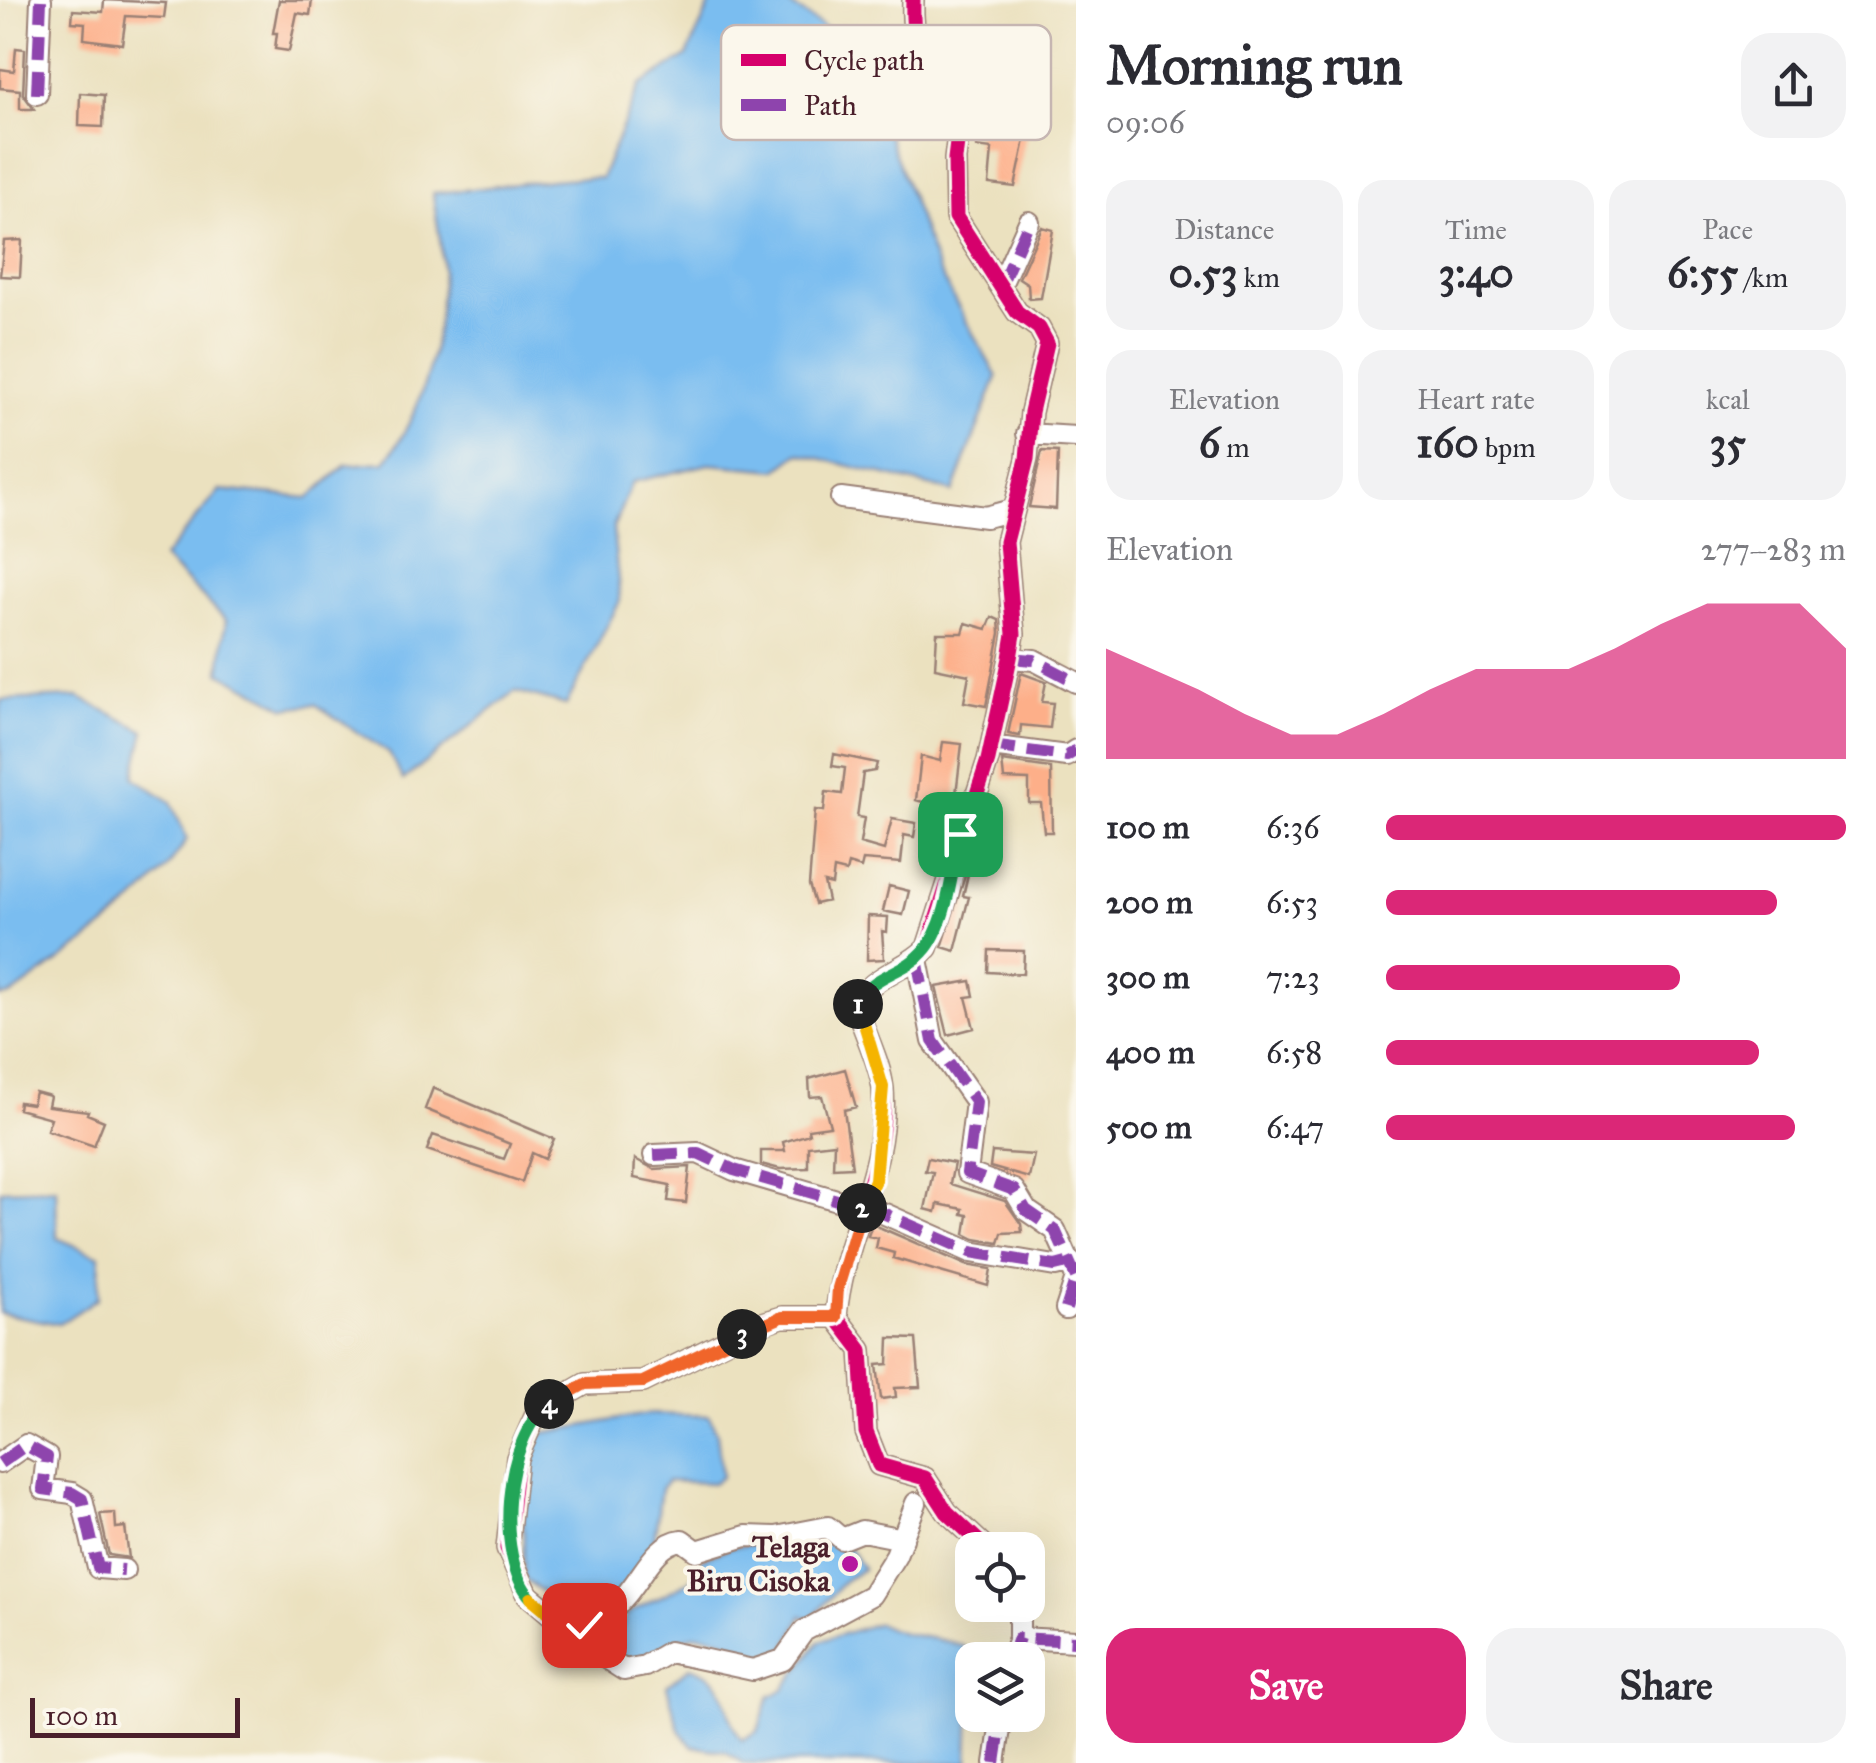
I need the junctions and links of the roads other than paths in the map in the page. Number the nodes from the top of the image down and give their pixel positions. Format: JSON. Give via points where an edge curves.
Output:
{"nodes":[{"id":1,"x":41,"y":0,"type":"edge"},
{"id":2,"x":914,"y":0,"type":"edge"},
{"id":3,"x":912,"y":25,"type":"edge"},
{"id":4,"x":37,"y":94,"type":"dead end"},
{"id":5,"x":957,"y":140,"type":"edge"},
{"id":6,"x":1029,"y":222,"type":"dead end"},
{"id":7,"x":1001,"y":285,"type":"junction"},
{"id":8,"x":1027,"y":434,"type":"junction"},
{"id":9,"x":1076,"y":437,"type":"edge"},
{"id":10,"x":842,"y":498,"type":"dead end"},
{"id":11,"x":1012,"y":510,"type":"junction"},
{"id":12,"x":1010,"y":658,"type":"junction"},
{"id":13,"x":1076,"y":682,"type":"edge"},
{"id":14,"x":991,"y":746,"type":"junction"},
{"id":15,"x":1076,"y":750,"type":"edge"},
{"id":16,"x":917,"y":959,"type":"junction"},
{"id":17,"x":654,"y":1155,"type":"dead end"},
{"id":18,"x":863,"y":1206,"type":"junction"},
{"id":19,"x":1074,"y":1272,"type":"edge"},
{"id":20,"x":1066,"y":1310,"type":"dead end"},
{"id":21,"x":836,"y":1317,"type":"junction"},
{"id":22,"x":0,"y":1463,"type":"edge"},
{"id":23,"x":890,"y":1470,"type":"junction"},
{"id":24,"x":916,"y":1503,"type":"junction"},
{"id":25,"x":944,"y":1506,"type":"junction"},
{"id":26,"x":970,"y":1532,"type":"edge"},
{"id":27,"x":903,"y":1539,"type":"junction"},
{"id":28,"x":124,"y":1570,"type":"dead end"},
{"id":29,"x":1019,"y":1622,"type":"edge"},
{"id":30,"x":589,"y":1623,"type":"junction"},
{"id":31,"x":1019,"y":1638,"type":"junction"},
{"id":32,"x":1076,"y":1641,"type":"edge"},
{"id":33,"x":1018,"y":1642,"type":"edge"},
{"id":34,"x":1000,"y":1732,"type":"edge"},
{"id":35,"x":995,"y":1763,"type":"edge"}],
"edges":[{"from":1,"to":4,"type":"street"},
{"from":2,"to":3,"type":"street"},
{"from":5,"to":7,"type":"street","via":[[956,216]]},
{"from":6,"to":7,"type":"street"},
{"from":7,"to":8,"type":"street","via":[[1047,343]]},
{"from":8,"to":9,"type":"street"},
{"from":8,"to":11,"type":"street"},
{"from":10,"to":11,"type":"street","via":[[986,517]]},
{"from":11,"to":12,"type":"street","via":[[1006,542]]},
{"from":12,"to":13,"type":"street","via":[[1034,660]]},
{"from":12,"to":14,"type":"street"},
{"from":14,"to":15,"type":"street","via":[[1068,756]]},
{"from":14,"to":16,"type":"street","via":[[937,928]]},
{"from":16,"to":18,"type":"street","via":[[874,982],[858,1006],[883,1087],[875,1180]]},
{"from":16,"to":19,"type":"street","via":[[932,1041],[976,1102],[968,1173],[1014,1190],[1026,1210],[1055,1230]]},
{"from":17,"to":18,"type":"street","via":[[698,1153],[734,1170]]},
{"from":18,"to":19,"type":"street","via":[[971,1252]]},
{"from":18,"to":21,"type":"street"},
{"from":19,"to":20,"type":"street"},
{"from":21,"to":23,"type":"street","via":[[861,1350],[866,1432],[879,1466]]},
{"from":21,"to":30,"type":"street","via":[[762,1323],[643,1382],[585,1384],[537,1412],[517,1458],[507,1548],[528,1596],[565,1626]]},
{"from":22,"to":28,"type":"street","via":[[26,1445],[43,1453],[44,1489],[82,1499],[98,1568]]},
{"from":23,"to":24,"type":"street"},
{"from":23,"to":25,"type":"street","via":[[925,1478]]},
{"from":24,"to":25,"type":"street"},
{"from":24,"to":27,"type":"street"},
{"from":25,"to":26,"type":"street"},
{"from":27,"to":30,"type":"street","via":[[862,1532],[842,1539],[828,1526],[746,1536],[696,1551],[682,1540],[669,1542],[652,1556],[636,1588]]},
{"from":27,"to":30,"type":"street","via":[[864,1601],[804,1631],[783,1660],[762,1668],[669,1652],[645,1666],[618,1668],[600,1650]]},
{"from":29,"to":31,"type":"street"},
{"from":31,"to":32,"type":"street"},
{"from":31,"to":33,"type":"street"},
{"from":34,"to":35,"type":"street"}]}
